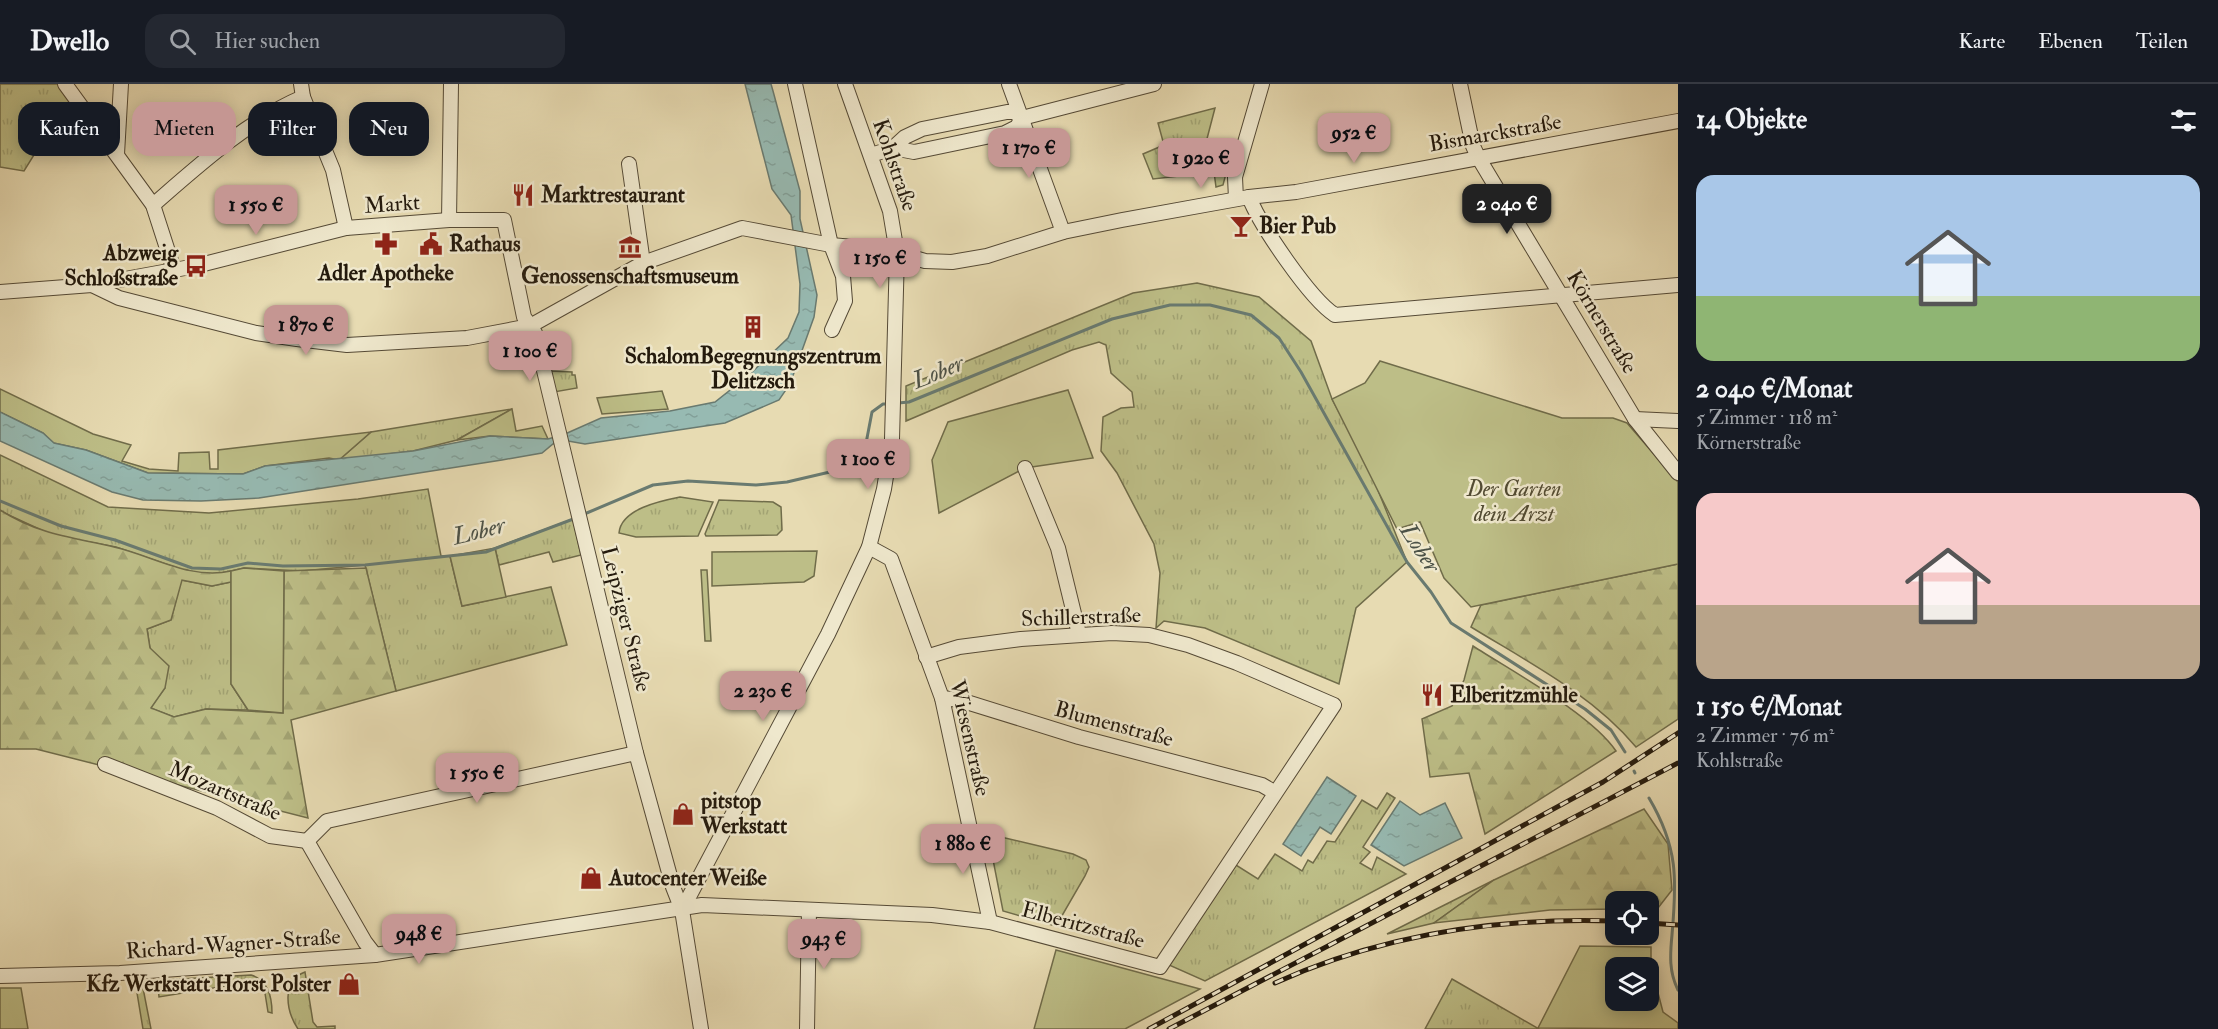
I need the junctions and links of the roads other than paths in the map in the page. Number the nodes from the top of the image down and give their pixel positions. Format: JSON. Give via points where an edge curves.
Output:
{"nodes":[{"id":1,"x":65,"y":84,"type":"edge"},
{"id":2,"x":121,"y":84,"type":"edge"},
{"id":3,"x":451,"y":84,"type":"edge"},
{"id":4,"x":795,"y":84,"type":"edge"},
{"id":5,"x":845,"y":84,"type":"edge"},
{"id":6,"x":1009,"y":84,"type":"edge"},
{"id":7,"x":1154,"y":84,"type":"edge"},
{"id":8,"x":1262,"y":84,"type":"edge"},
{"id":9,"x":1460,"y":84,"type":"edge"},
{"id":10,"x":302,"y":90,"type":"edge"},
{"id":11,"x":78,"y":102,"type":"edge"},
{"id":12,"x":120,"y":102,"type":"edge"},
{"id":13,"x":1022,"y":118,"type":"junction"},
{"id":14,"x":1678,"y":121,"type":"edge"},
{"id":15,"x":893,"y":148,"type":"junction"},
{"id":16,"x":871,"y":155,"type":"junction"},
{"id":17,"x":118,"y":156,"type":"edge"},
{"id":18,"x":1478,"y":157,"type":"junction"},
{"id":19,"x":629,"y":164,"type":"dead end"},
{"id":20,"x":1242,"y":198,"type":"junction"},
{"id":21,"x":153,"y":205,"type":"junction"},
{"id":22,"x":449,"y":220,"type":"junction"},
{"id":23,"x":504,"y":220,"type":"joint"},
{"id":24,"x":346,"y":228,"type":"junction"},
{"id":25,"x":1063,"y":232,"type":"junction"},
{"id":26,"x":831,"y":245,"type":"junction"},
{"id":27,"x":897,"y":253,"type":"junction"},
{"id":28,"x":643,"y":263,"type":"junction"},
{"id":29,"x":174,"y":270,"type":"junction"},
{"id":30,"x":92,"y":285,"type":"junction"},
{"id":31,"x":1678,"y":285,"type":"edge"},
{"id":32,"x":0,"y":292,"type":"edge"},
{"id":33,"x":1563,"y":295,"type":"junction"},
{"id":34,"x":530,"y":326,"type":"junction"},
{"id":35,"x":832,"y":330,"type":"dead end"},
{"id":36,"x":1635,"y":419,"type":"junction"},
{"id":37,"x":1678,"y":421,"type":"edge"},
{"id":38,"x":1025,"y":468,"type":"dead end"},
{"id":39,"x":1678,"y":473,"type":"edge"},
{"id":40,"x":868,"y":547,"type":"junction"},
{"id":41,"x":1079,"y":634,"type":"junction"},
{"id":42,"x":926,"y":657,"type":"junction"},
{"id":43,"x":942,"y":698,"type":"junction"},
{"id":44,"x":1334,"y":705,"type":"joint"},
{"id":45,"x":636,"y":753,"type":"junction"},
{"id":46,"x":105,"y":764,"type":"dead end"},
{"id":47,"x":1274,"y":792,"type":"junction"},
{"id":48,"x":307,"y":841,"type":"junction"},
{"id":49,"x":682,"y":910,"type":"junction"},
{"id":50,"x":809,"y":910,"type":"junction"},
{"id":51,"x":990,"y":922,"type":"junction"},
{"id":52,"x":375,"y":955,"type":"junction"},
{"id":53,"x":0,"y":976,"type":"edge"},
{"id":54,"x":701,"y":1029,"type":"edge"},
{"id":55,"x":807,"y":1029,"type":"edge"}],
"edges":[{"from":1,"to":11,"type":"street"},
{"from":2,"to":12,"type":"street"},
{"from":3,"to":22,"type":"street","name":"Markt"},
{"from":4,"to":26,"type":"street"},
{"from":5,"to":16,"type":"street","name":"Kohlstraße"},
{"from":6,"to":13,"type":"street"},
{"from":7,"to":13,"type":"street"},
{"from":8,"to":20,"type":"street","via":[[1235,177]]},
{"from":9,"to":18,"type":"street","name":"Körnerstraße"},
{"from":10,"to":21,"type":"street","via":[[251,125]]},
{"from":10,"to":24,"type":"street","name":"Markt","via":[[333,170]]},
{"from":13,"to":15,"type":"street","via":[[1017,127],[1005,134],[914,152]]},
{"from":13,"to":15,"type":"street","via":[[1007,111],[922,129]]},
{"from":13,"to":25,"type":"street"},
{"from":14,"to":18,"type":"street","name":"Bismarckstraße"},
{"from":15,"to":16,"type":"street"},
{"from":16,"to":27,"type":"street","name":"Kohlstraße","via":[[890,211]]},
{"from":17,"to":21,"type":"street"},
{"from":18,"to":20,"type":"street","name":"Bismarckstraße","via":[[1296,192]]},
{"from":18,"to":33,"type":"street","name":"Körnerstraße"},
{"from":19,"to":28,"type":"street"},
{"from":20,"to":25,"type":"street","name":"Bismarckstraße"},
{"from":20,"to":33,"type":"street","via":[[1291,265],[1330,312],[1337,315]]},
{"from":21,"to":29,"type":"street"},
{"from":22,"to":23,"type":"street","name":"Markt"},
{"from":22,"to":24,"type":"street","name":"Markt"},
{"from":23,"to":34,"type":"street","name":"Leipziger Straße","via":[[524,317]]},
{"from":24,"to":29,"type":"street"},
{"from":25,"to":27,"type":"street","name":"Bismarckstraße","via":[[987,256],[952,262],[925,261]]},
{"from":26,"to":27,"type":"street","name":"Bismarckstraße","via":[[867,246]]},
{"from":26,"to":28,"type":"street","name":"Bismarckstraße","via":[[742,228]]},
{"from":26,"to":35,"type":"street","via":[[845,289],[845,301]]},
{"from":27,"to":40,"type":"street","name":"Kohlstraße","via":[[892,439],[884,489]]},
{"from":28,"to":34,"type":"street","name":"Bismarckstraße"},
{"from":29,"to":30,"type":"street"},
{"from":30,"to":32,"type":"street"},
{"from":30,"to":34,"type":"street","name":"Bismarckstraße","via":[[119,298],[256,333],[347,345],[467,338]]},
{"from":31,"to":33,"type":"street"},
{"from":33,"to":36,"type":"street","name":"Körnerstraße"},
{"from":34,"to":45,"type":"street","name":"Leipziger Straße"},
{"from":36,"to":37,"type":"street"},
{"from":36,"to":39,"type":"street","name":"Körnerstraße"},
{"from":38,"to":41,"type":"street","via":[[1058,548]]},
{"from":40,"to":42,"type":"street","name":"Wiesenstraße","via":[[891,559]]},
{"from":40,"to":49,"type":"street","name":"Kohlstraße","via":[[828,634]]},
{"from":41,"to":42,"type":"street","name":"Schillerstraße","via":[[959,647]]},
{"from":41,"to":44,"type":"street","name":"Schillerstraße","via":[[1149,635],[1188,645]]},
{"from":42,"to":43,"type":"street","name":"Wiesenstraße"},
{"from":43,"to":47,"type":"street","name":"Blumenstraße","via":[[1262,785]]},
{"from":43,"to":51,"type":"street","name":"Wiesenstraße"},
{"from":44,"to":47,"type":"street","name":"Elberitzstraße"},
{"from":45,"to":48,"type":"street","via":[[327,821]]},
{"from":45,"to":49,"type":"street","name":"Leipziger Straße"},
{"from":46,"to":48,"type":"street","name":"Mozartstraße","via":[[217,808],[270,836]]},
{"from":47,"to":51,"type":"street","name":"Elberitzstraße","via":[[1160,967]]},
{"from":48,"to":52,"type":"street"},
{"from":49,"to":50,"type":"street","name":"Elberitzstraße","via":[[702,905]]},
{"from":49,"to":52,"type":"street","name":"Richard-Wagner-Straße"},
{"from":49,"to":54,"type":"street","name":"Leipziger Straße"},
{"from":50,"to":51,"type":"street","name":"Elberitzstraße","via":[[932,915]]},
{"from":50,"to":55,"type":"street"},
{"from":52,"to":53,"type":"street","name":"Richard-Wagner-Straße","via":[[120,973]]}]}
